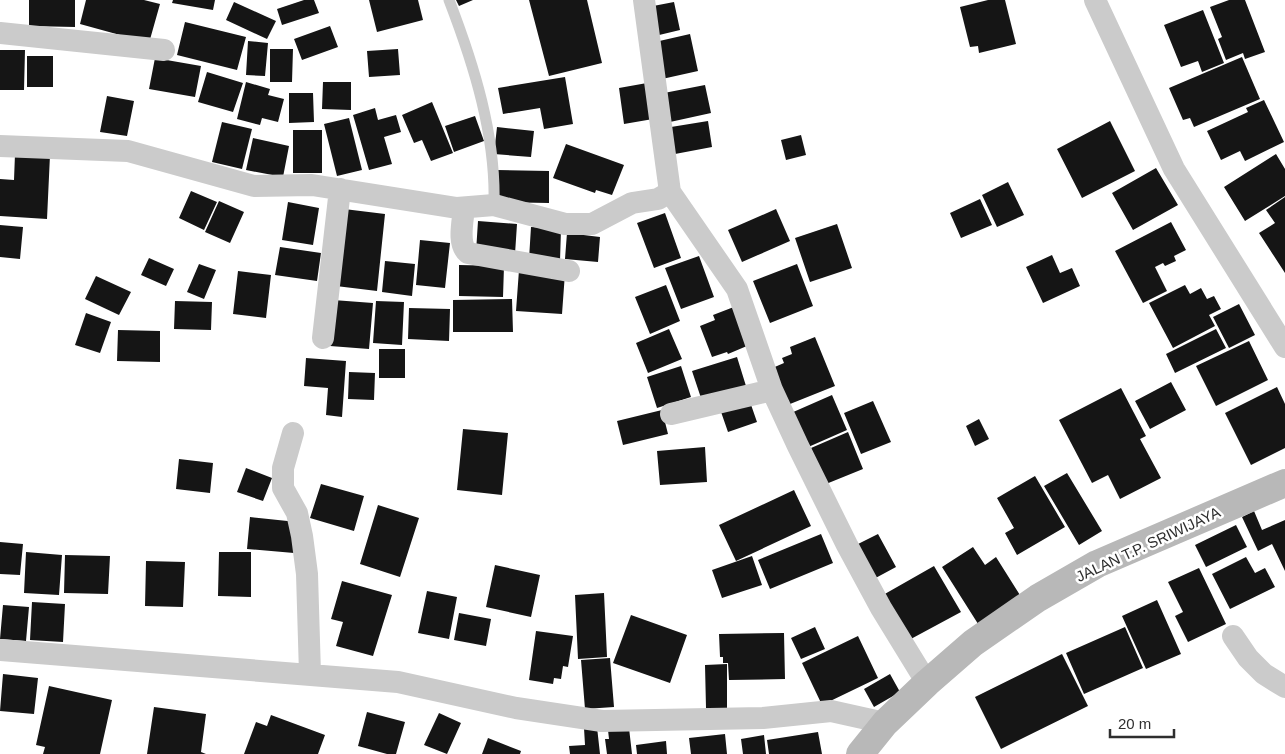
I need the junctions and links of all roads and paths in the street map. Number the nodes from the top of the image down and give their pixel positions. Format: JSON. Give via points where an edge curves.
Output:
{"nodes":[{"id":1,"x":449,"y":0,"type":"edge"},
{"id":2,"x":644,"y":0,"type":"edge"},
{"id":3,"x":1095,"y":0,"type":"edge"},
{"id":4,"x":0,"y":33,"type":"edge"},
{"id":5,"x":164,"y":50,"type":"dead end"},
{"id":6,"x":0,"y":146,"type":"edge"},
{"id":7,"x":340,"y":189,"type":"junction"},
{"id":8,"x":670,"y":192,"type":"junction"},
{"id":9,"x":494,"y":206,"type":"junction"},
{"id":10,"x":464,"y":208,"type":"junction"},
{"id":11,"x":569,"y":272,"type":"dead end"},
{"id":12,"x":323,"y":338,"type":"dead end"},
{"id":13,"x":1285,"y":347,"type":"edge"},
{"id":14,"x":772,"y":390,"type":"junction"},
{"id":15,"x":671,"y":414,"type":"dead end"},
{"id":16,"x":293,"y":433,"type":"dead end"},
{"id":17,"x":1285,"y":483,"type":"edge"},
{"id":18,"x":1233,"y":636,"type":"dead end"},
{"id":19,"x":0,"y":650,"type":"edge"},
{"id":20,"x":310,"y":674,"type":"junction"},
{"id":21,"x":927,"y":683,"type":"junction"},
{"id":22,"x":1285,"y":687,"type":"edge"},
{"id":23,"x":885,"y":723,"type":"junction"},
{"id":24,"x":860,"y":754,"type":"edge"}],
"edges":[{"from":1,"to":9,"type":"lane","via":[[480,95],[495,178]]},
{"from":2,"to":8,"type":"street"},
{"from":3,"to":13,"type":"street","via":[[1174,169]]},
{"from":4,"to":5,"type":"street"},
{"from":6,"to":7,"type":"street","via":[[128,151],[254,186],[312,184]]},
{"from":7,"to":10,"type":"street"},
{"from":7,"to":12,"type":"street"},
{"from":8,"to":9,"type":"street","via":[[658,199],[632,203],[592,224],[565,224]]},
{"from":8,"to":14,"type":"street","via":[[737,289]]},
{"from":9,"to":10,"type":"street"},
{"from":10,"to":11,"type":"street","via":[[462,244],[468,253]]},
{"from":14,"to":15,"type":"street"},
{"from":14,"to":21,"type":"street","via":[[847,545]]},
{"from":16,"to":20,"type":"street","via":[[283,468],[283,488],[297,513],[302,536],[307,574]]},
{"from":17,"to":21,"type":"main road","name":"JALAN T.P. SRIWIJAYA","via":[[1096,564],[1038,598],[973,643]]},
{"from":18,"to":22,"type":"street","via":[[1264,674]]},
{"from":19,"to":20,"type":"street"},
{"from":20,"to":23,"type":"street","via":[[398,682],[516,708],[602,721],[763,718],[831,711]]},
{"from":21,"to":23,"type":"main road","name":"JALAN T.P. SRIWIJAYA"},
{"from":23,"to":24,"type":"main road","name":"JALAN T.P. SRIWIJAYA"}]}
